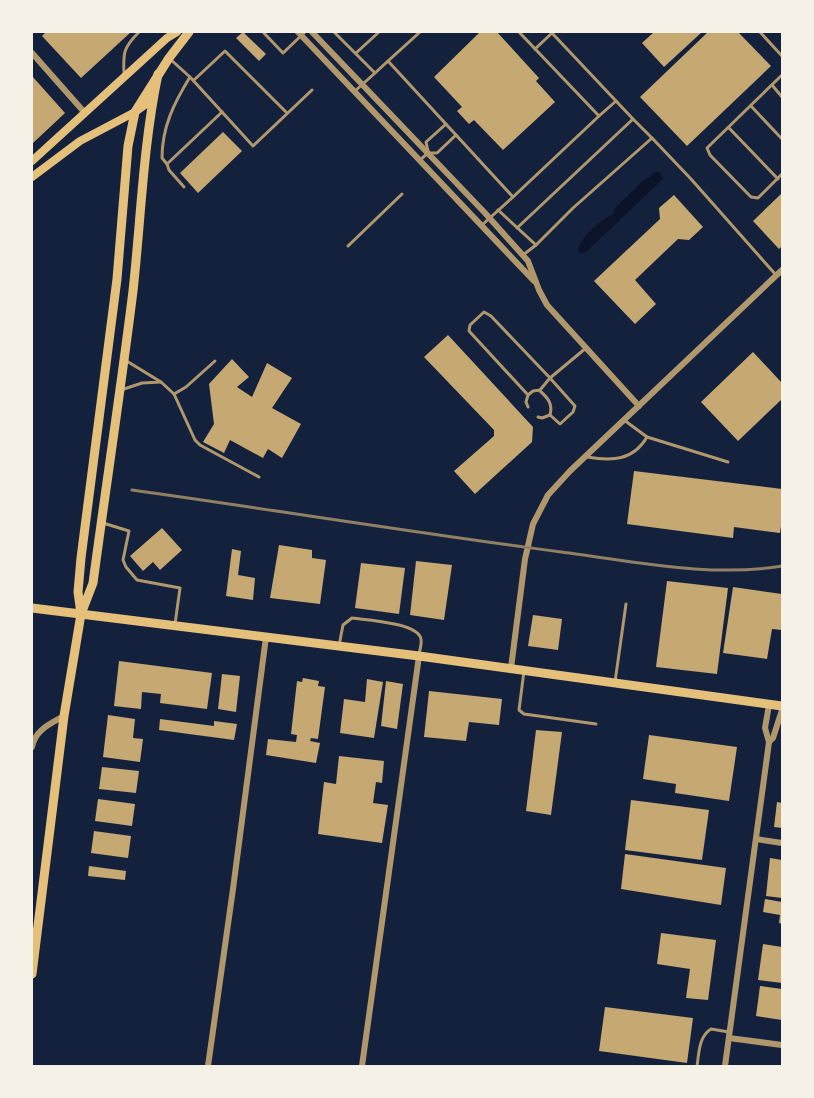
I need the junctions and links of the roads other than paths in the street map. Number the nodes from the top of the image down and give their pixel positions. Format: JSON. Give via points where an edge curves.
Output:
{"nodes":[{"id":1,"x":139,"y":32,"type":"edge"},
{"id":2,"x":177,"y":32,"type":"edge"},
{"id":3,"x":189,"y":32,"type":"edge"},
{"id":4,"x":263,"y":32,"type":"edge"},
{"id":5,"x":312,"y":32,"type":"edge"},
{"id":6,"x":334,"y":32,"type":"edge"},
{"id":7,"x":379,"y":32,"type":"edge"},
{"id":8,"x":420,"y":32,"type":"edge"},
{"id":9,"x":519,"y":32,"type":"edge"},
{"id":10,"x":551,"y":32,"type":"edge"},
{"id":11,"x":760,"y":32,"type":"edge"},
{"id":12,"x":302,"y":33,"type":"edge"},
{"id":13,"x":535,"y":49,"type":"junction"},
{"id":14,"x":32,"y":53,"type":"edge"},
{"id":15,"x":356,"y":53,"type":"junction"},
{"id":16,"x":783,"y":56,"type":"edge"},
{"id":17,"x":169,"y":57,"type":"junction"},
{"id":18,"x":388,"y":61,"type":"junction"},
{"id":19,"x":375,"y":73,"type":"junction"},
{"id":20,"x":158,"y":74,"type":"junction"},
{"id":21,"x":783,"y":75,"type":"edge"},
{"id":22,"x":124,"y":76,"type":"junction"},
{"id":23,"x":192,"y":78,"type":"junction"},
{"id":24,"x":363,"y":84,"type":"junction"},
{"id":25,"x":772,"y":85,"type":"junction"},
{"id":26,"x":312,"y":90,"type":"dead end"},
{"id":27,"x":355,"y":91,"type":"junction"},
{"id":28,"x":783,"y":97,"type":"edge"},
{"id":29,"x":152,"y":100,"type":"junction"},
{"id":30,"x":616,"y":101,"type":"junction"},
{"id":31,"x":751,"y":106,"type":"junction"},
{"id":32,"x":135,"y":112,"type":"junction"},
{"id":33,"x":222,"y":112,"type":"junction"},
{"id":34,"x":85,"y":113,"type":"junction"},
{"id":35,"x":287,"y":113,"type":"junction"},
{"id":36,"x":599,"y":116,"type":"junction"},
{"id":37,"x":633,"y":119,"type":"junction"},
{"id":38,"x":446,"y":123,"type":"junction"},
{"id":39,"x":729,"y":128,"type":"junction"},
{"id":40,"x":457,"y":135,"type":"junction"},
{"id":41,"x":652,"y":138,"type":"junction"},
{"id":42,"x":783,"y":139,"type":"edge"},
{"id":43,"x":428,"y":153,"type":"junction"},
{"id":44,"x":420,"y":160,"type":"junction"},
{"id":45,"x":32,"y":161,"type":"edge"},
{"id":46,"x":167,"y":164,"type":"junction"},
{"id":47,"x":783,"y":174,"type":"edge"},
{"id":48,"x":32,"y":177,"type":"edge"},
{"id":49,"x":778,"y":179,"type":"junction"},
{"id":50,"x":184,"y":187,"type":"dead end"},
{"id":51,"x":402,"y":194,"type":"dead end"},
{"id":52,"x":513,"y":197,"type":"junction"},
{"id":53,"x":498,"y":210,"type":"junction"},
{"id":54,"x":490,"y":218,"type":"junction"},
{"id":55,"x":482,"y":225,"type":"junction"},
{"id":56,"x":517,"y":228,"type":"junction"},
{"id":57,"x":536,"y":245,"type":"junction"},
{"id":58,"x":348,"y":246,"type":"dead end"},
{"id":59,"x":523,"y":256,"type":"junction"},
{"id":60,"x":783,"y":270,"type":"edge"},
{"id":61,"x":777,"y":276,"type":"junction"},
{"id":62,"x":536,"y":283,"type":"junction"},
{"id":63,"x":586,"y":348,"type":"junction"},
{"id":64,"x":123,"y":359,"type":"junction"},
{"id":65,"x":215,"y":361,"type":"dead end"},
{"id":66,"x":550,"y":378,"type":"junction"},
{"id":67,"x":161,"y":382,"type":"junction"},
{"id":68,"x":119,"y":390,"type":"junction"},
{"id":69,"x":540,"y":390,"type":"junction"},
{"id":70,"x":174,"y":394,"type":"junction"},
{"id":71,"x":528,"y":395,"type":"junction"},
{"id":72,"x":639,"y":406,"type":"junction"},
{"id":73,"x":528,"y":407,"type":"dead end"},
{"id":74,"x":550,"y":415,"type":"junction"},
{"id":75,"x":538,"y":417,"type":"dead end"},
{"id":76,"x":624,"y":420,"type":"junction"},
{"id":77,"x":647,"y":437,"type":"junction"},
{"id":78,"x":586,"y":457,"type":"junction"},
{"id":79,"x":728,"y":462,"type":"dead end"},
{"id":80,"x":259,"y":477,"type":"dead end"},
{"id":81,"x":101,"y":523,"type":"junction"},
{"id":82,"x":627,"y":604,"type":"dead end"},
{"id":83,"x":32,"y":608,"type":"edge"},
{"id":84,"x":81,"y":614,"type":"junction"},
{"id":85,"x":174,"y":626,"type":"junction"},
{"id":86,"x":266,"y":637,"type":"junction"},
{"id":87,"x":339,"y":646,"type":"junction"},
{"id":88,"x":419,"y":656,"type":"junction"},
{"id":89,"x":511,"y":668,"type":"junction"},
{"id":90,"x":524,"y":670,"type":"junction"},
{"id":91,"x":615,"y":683,"type":"junction"},
{"id":92,"x":770,"y":705,"type":"junction"},
{"id":93,"x":783,"y":708,"type":"edge"},
{"id":94,"x":64,"y":716,"type":"junction"},
{"id":95,"x":596,"y":724,"type":"dead end"},
{"id":96,"x":769,"y":742,"type":"junction"},
{"id":97,"x":32,"y":747,"type":"edge"},
{"id":98,"x":756,"y":839,"type":"junction"},
{"id":99,"x":783,"y":843,"type":"edge"},
{"id":100,"x":32,"y":974,"type":"edge"},
{"id":101,"x":729,"y":1035,"type":"junction"},
{"id":102,"x":783,"y":1045,"type":"edge"},
{"id":103,"x":208,"y":1066,"type":"edge"},
{"id":104,"x":362,"y":1066,"type":"edge"},
{"id":105,"x":697,"y":1066,"type":"edge"},
{"id":106,"x":725,"y":1066,"type":"edge"}],
"edges":[{"from":1,"to":22,"type":"lane","via":[[123,54]]},
{"from":2,"to":22,"type":"main road"},
{"from":3,"to":17,"type":"main road"},
{"from":4,"to":12,"type":"lane","via":[[283,53]]},
{"from":5,"to":24,"type":"street"},
{"from":6,"to":15,"type":"lane"},
{"from":7,"to":15,"type":"lane"},
{"from":8,"to":18,"type":"lane"},
{"from":9,"to":13,"type":"lane"},
{"from":10,"to":13,"type":"lane"},
{"from":10,"to":30,"type":"lane"},
{"from":11,"to":16,"type":"lane"},
{"from":12,"to":27,"type":"street"},
{"from":13,"to":36,"type":"lane"},
{"from":14,"to":34,"type":"street"},
{"from":15,"to":19,"type":"lane"},
{"from":17,"to":20,"type":"main road"},
{"from":17,"to":23,"type":"lane"},
{"from":18,"to":19,"type":"lane"},
{"from":18,"to":38,"type":"lane"},
{"from":19,"to":24,"type":"lane"},
{"from":20,"to":29,"type":"main road"},
{"from":20,"to":32,"type":"main road"},
{"from":21,"to":25,"type":"lane"},
{"from":22,"to":34,"type":"main road"},
{"from":23,"to":33,"type":"lane"},
{"from":23,"to":35,"type":"lane","via":[[225,51]]},
{"from":23,"to":46,"type":"lane","via":[[167,122],[162,142],[162,158]]},
{"from":24,"to":27,"type":"lane"},
{"from":24,"to":43,"type":"street"},
{"from":25,"to":28,"type":"lane"},
{"from":25,"to":31,"type":"lane"},
{"from":26,"to":35,"type":"lane"},
{"from":27,"to":44,"type":"street"},
{"from":29,"to":32,"type":"main road"},
{"from":29,"to":64,"type":"main road"},
{"from":30,"to":36,"type":"lane"},
{"from":30,"to":37,"type":"lane"},
{"from":31,"to":39,"type":"lane"},
{"from":31,"to":42,"type":"lane"},
{"from":32,"to":48,"type":"main road","via":[[80,141]]},
{"from":32,"to":84,"type":"main road","via":[[81,558]]},
{"from":33,"to":35,"type":"lane","via":[[253,146]]},
{"from":33,"to":46,"type":"lane"},
{"from":34,"to":45,"type":"main road"},
{"from":36,"to":52,"type":"lane"},
{"from":37,"to":41,"type":"lane"},
{"from":37,"to":56,"type":"lane"},
{"from":38,"to":40,"type":"lane"},
{"from":38,"to":43,"type":"lane","via":[[426,142]]},
{"from":39,"to":49,"type":"lane"},
{"from":39,"to":49,"type":"lane","via":[[707,148],[710,155],[751,197],[758,198]]},
{"from":40,"to":43,"type":"lane","via":[[437,153]]},
{"from":40,"to":52,"type":"lane"},
{"from":41,"to":57,"type":"lane"},
{"from":41,"to":61,"type":"lane"},
{"from":43,"to":44,"type":"lane"},
{"from":43,"to":54,"type":"street"},
{"from":44,"to":55,"type":"street"},
{"from":46,"to":50,"type":"lane"},
{"from":47,"to":49,"type":"lane"},
{"from":51,"to":58,"type":"lane"},
{"from":52,"to":53,"type":"lane"},
{"from":53,"to":54,"type":"lane"},
{"from":53,"to":56,"type":"lane"},
{"from":54,"to":55,"type":"lane"},
{"from":54,"to":59,"type":"street"},
{"from":55,"to":62,"type":"street"},
{"from":56,"to":57,"type":"lane"},
{"from":57,"to":59,"type":"lane"},
{"from":59,"to":62,"type":"street"},
{"from":60,"to":61,"type":"street"},
{"from":61,"to":72,"type":"street"},
{"from":62,"to":63,"type":"street","via":[[547,305]]},
{"from":63,"to":66,"type":"lane"},
{"from":63,"to":72,"type":"street"},
{"from":64,"to":67,"type":"lane"},
{"from":64,"to":68,"type":"main road"},
{"from":65,"to":70,"type":"lane"},
{"from":66,"to":69,"type":"lane"},
{"from":66,"to":71,"type":"lane","via":[[484,312],[469,331]]},
{"from":66,"to":74,"type":"lane","via":[[575,406],[560,424]]},
{"from":67,"to":68,"type":"lane"},
{"from":67,"to":70,"type":"lane"},
{"from":68,"to":81,"type":"main road"},
{"from":69,"to":71,"type":"lane"},
{"from":69,"to":74,"type":"lane","via":[[550,402]]},
{"from":70,"to":80,"type":"lane","via":[[200,445]]},
{"from":71,"to":73,"type":"lane"},
{"from":72,"to":76,"type":"street"},
{"from":74,"to":75,"type":"lane"},
{"from":76,"to":77,"type":"lane"},
{"from":76,"to":78,"type":"street"},
{"from":77,"to":78,"type":"lane","via":[[634,453],[609,461]]},
{"from":77,"to":79,"type":"lane"},
{"from":78,"to":89,"type":"street","via":[[548,495],[533,524]]},
{"from":81,"to":84,"type":"main road","via":[[93,583]]},
{"from":81,"to":85,"type":"lane","via":[[129,531],[123,560],[137,580],[180,588]]},
{"from":82,"to":91,"type":"lane"},
{"from":83,"to":84,"type":"main road"},
{"from":84,"to":85,"type":"main road"},
{"from":84,"to":94,"type":"main road"},
{"from":85,"to":86,"type":"main road"},
{"from":86,"to":87,"type":"main road"},
{"from":86,"to":103,"type":"street"},
{"from":87,"to":88,"type":"main road"},
{"from":87,"to":88,"type":"lane","via":[[343,625],[352,618],[417,631],[421,639]]},
{"from":88,"to":89,"type":"main road"},
{"from":88,"to":104,"type":"street"},
{"from":89,"to":90,"type":"main road"},
{"from":90,"to":91,"type":"main road"},
{"from":90,"to":95,"type":"lane","via":[[519,710],[524,714]]},
{"from":91,"to":92,"type":"main road"},
{"from":92,"to":93,"type":"main road"},
{"from":92,"to":96,"type":"street","via":[[765,728]]},
{"from":93,"to":96,"type":"street"},
{"from":94,"to":97,"type":"street","via":[[43,727]]},
{"from":94,"to":100,"type":"main road"},
{"from":96,"to":98,"type":"street"},
{"from":98,"to":99,"type":"street"},
{"from":98,"to":101,"type":"street"},
{"from":101,"to":102,"type":"street"},
{"from":101,"to":105,"type":"lane","via":[[711,1029],[706,1032]]},
{"from":101,"to":106,"type":"street"}]}
